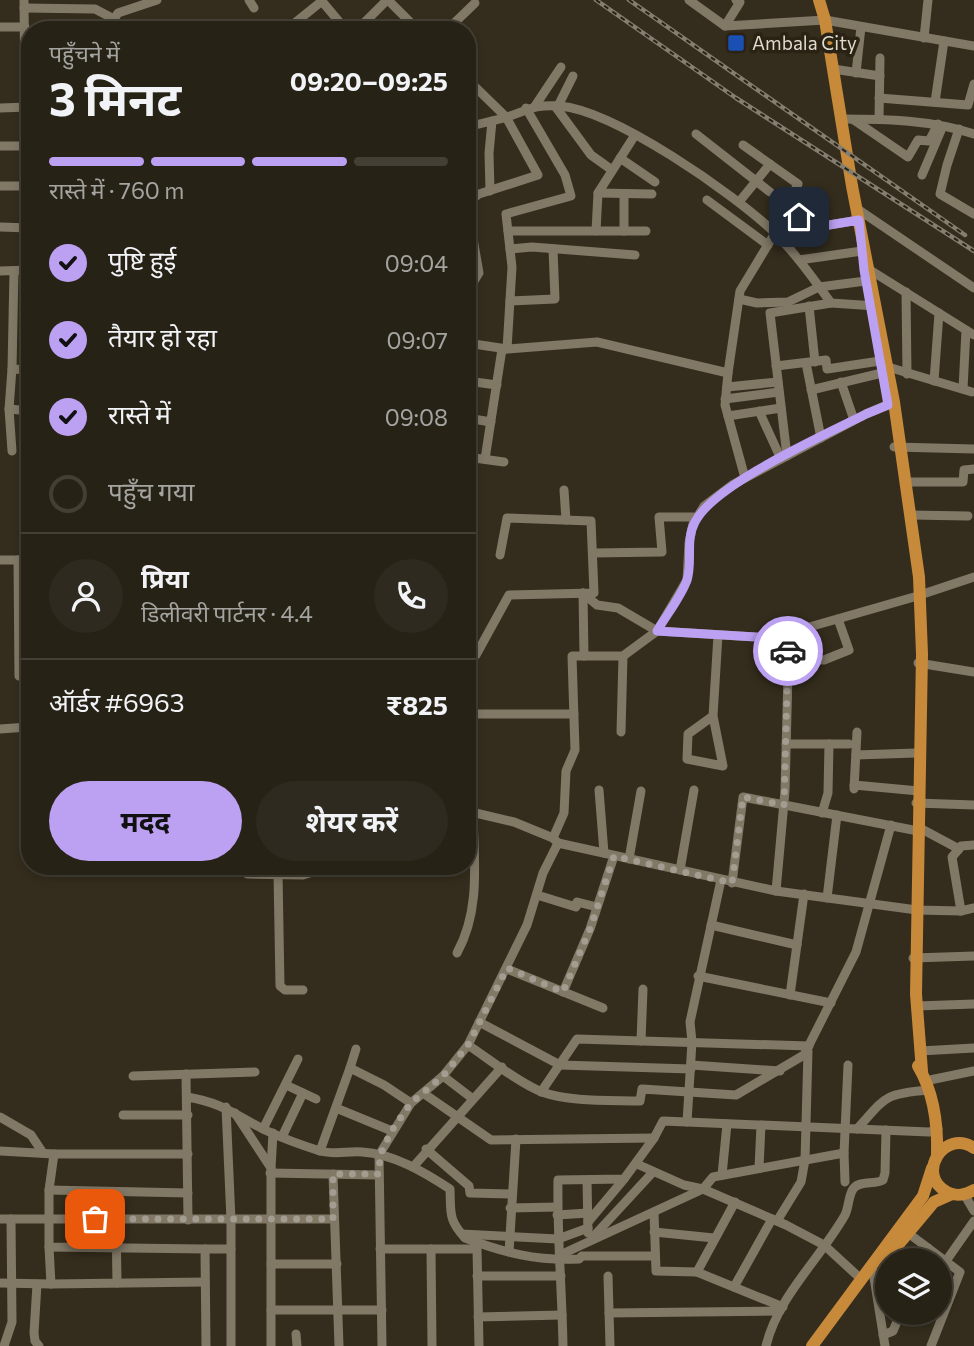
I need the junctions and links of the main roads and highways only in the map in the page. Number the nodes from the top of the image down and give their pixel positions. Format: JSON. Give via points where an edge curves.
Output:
{"nodes":[{"id":1,"x":819,"y":0,"type":"edge"},
{"id":2,"x":825,"y":0,"type":"edge"},
{"id":3,"x":825,"y":20,"type":"junction"},
{"id":4,"x":858,"y":217,"type":"junction"},
{"id":5,"x":868,"y":275,"type":"junction"},
{"id":6,"x":897,"y":447,"type":"junction"},
{"id":7,"x":917,"y":596,"type":"junction"},
{"id":8,"x":919,"y":663,"type":"junction"},
{"id":9,"x":917,"y":797,"type":"junction"},
{"id":10,"x":913,"y":958,"type":"junction"},
{"id":11,"x":925,"y":1081,"type":"junction"},
{"id":12,"x":972,"y":1145,"type":"edge"},
{"id":13,"x":941,"y":1150,"type":"junction"},
{"id":14,"x":932,"y":1168,"type":"junction"},
{"id":15,"x":963,"y":1193,"type":"edge"},
{"id":16,"x":872,"y":1265,"type":"junction"},
{"id":17,"x":812,"y":1346,"type":"edge"}],
"edges":[{"from":1,"to":3,"type":"main road"},
{"from":2,"to":3,"type":"main road"},
{"from":3,"to":4,"type":"main road","via":[[847,119]]},
{"from":4,"to":5,"type":"main road"},
{"from":4,"to":5,"type":"main road"},
{"from":5,"to":6,"type":"main road"},
{"from":6,"to":7,"type":"main road"},
{"from":6,"to":7,"type":"main road","via":[[910,515]]},
{"from":7,"to":8,"type":"main road"},
{"from":8,"to":9,"type":"main road"},
{"from":8,"to":9,"type":"main road"},
{"from":9,"to":10,"type":"main road"},
{"from":10,"to":11,"type":"main road"},
{"from":10,"to":11,"type":"main road","via":[[911,1035]]},
{"from":11,"to":13,"type":"main road"},
{"from":12,"to":13,"type":"main road","via":[[961,1143]]},
{"from":13,"to":14,"type":"main road"},
{"from":14,"to":15,"type":"main road","via":[[938,1185]]},
{"from":14,"to":16,"type":"main road","via":[[923,1196]]},
{"from":15,"to":16,"type":"main road","via":[[934,1202],[885,1261]]},
{"from":16,"to":17,"type":"main road"}]}
